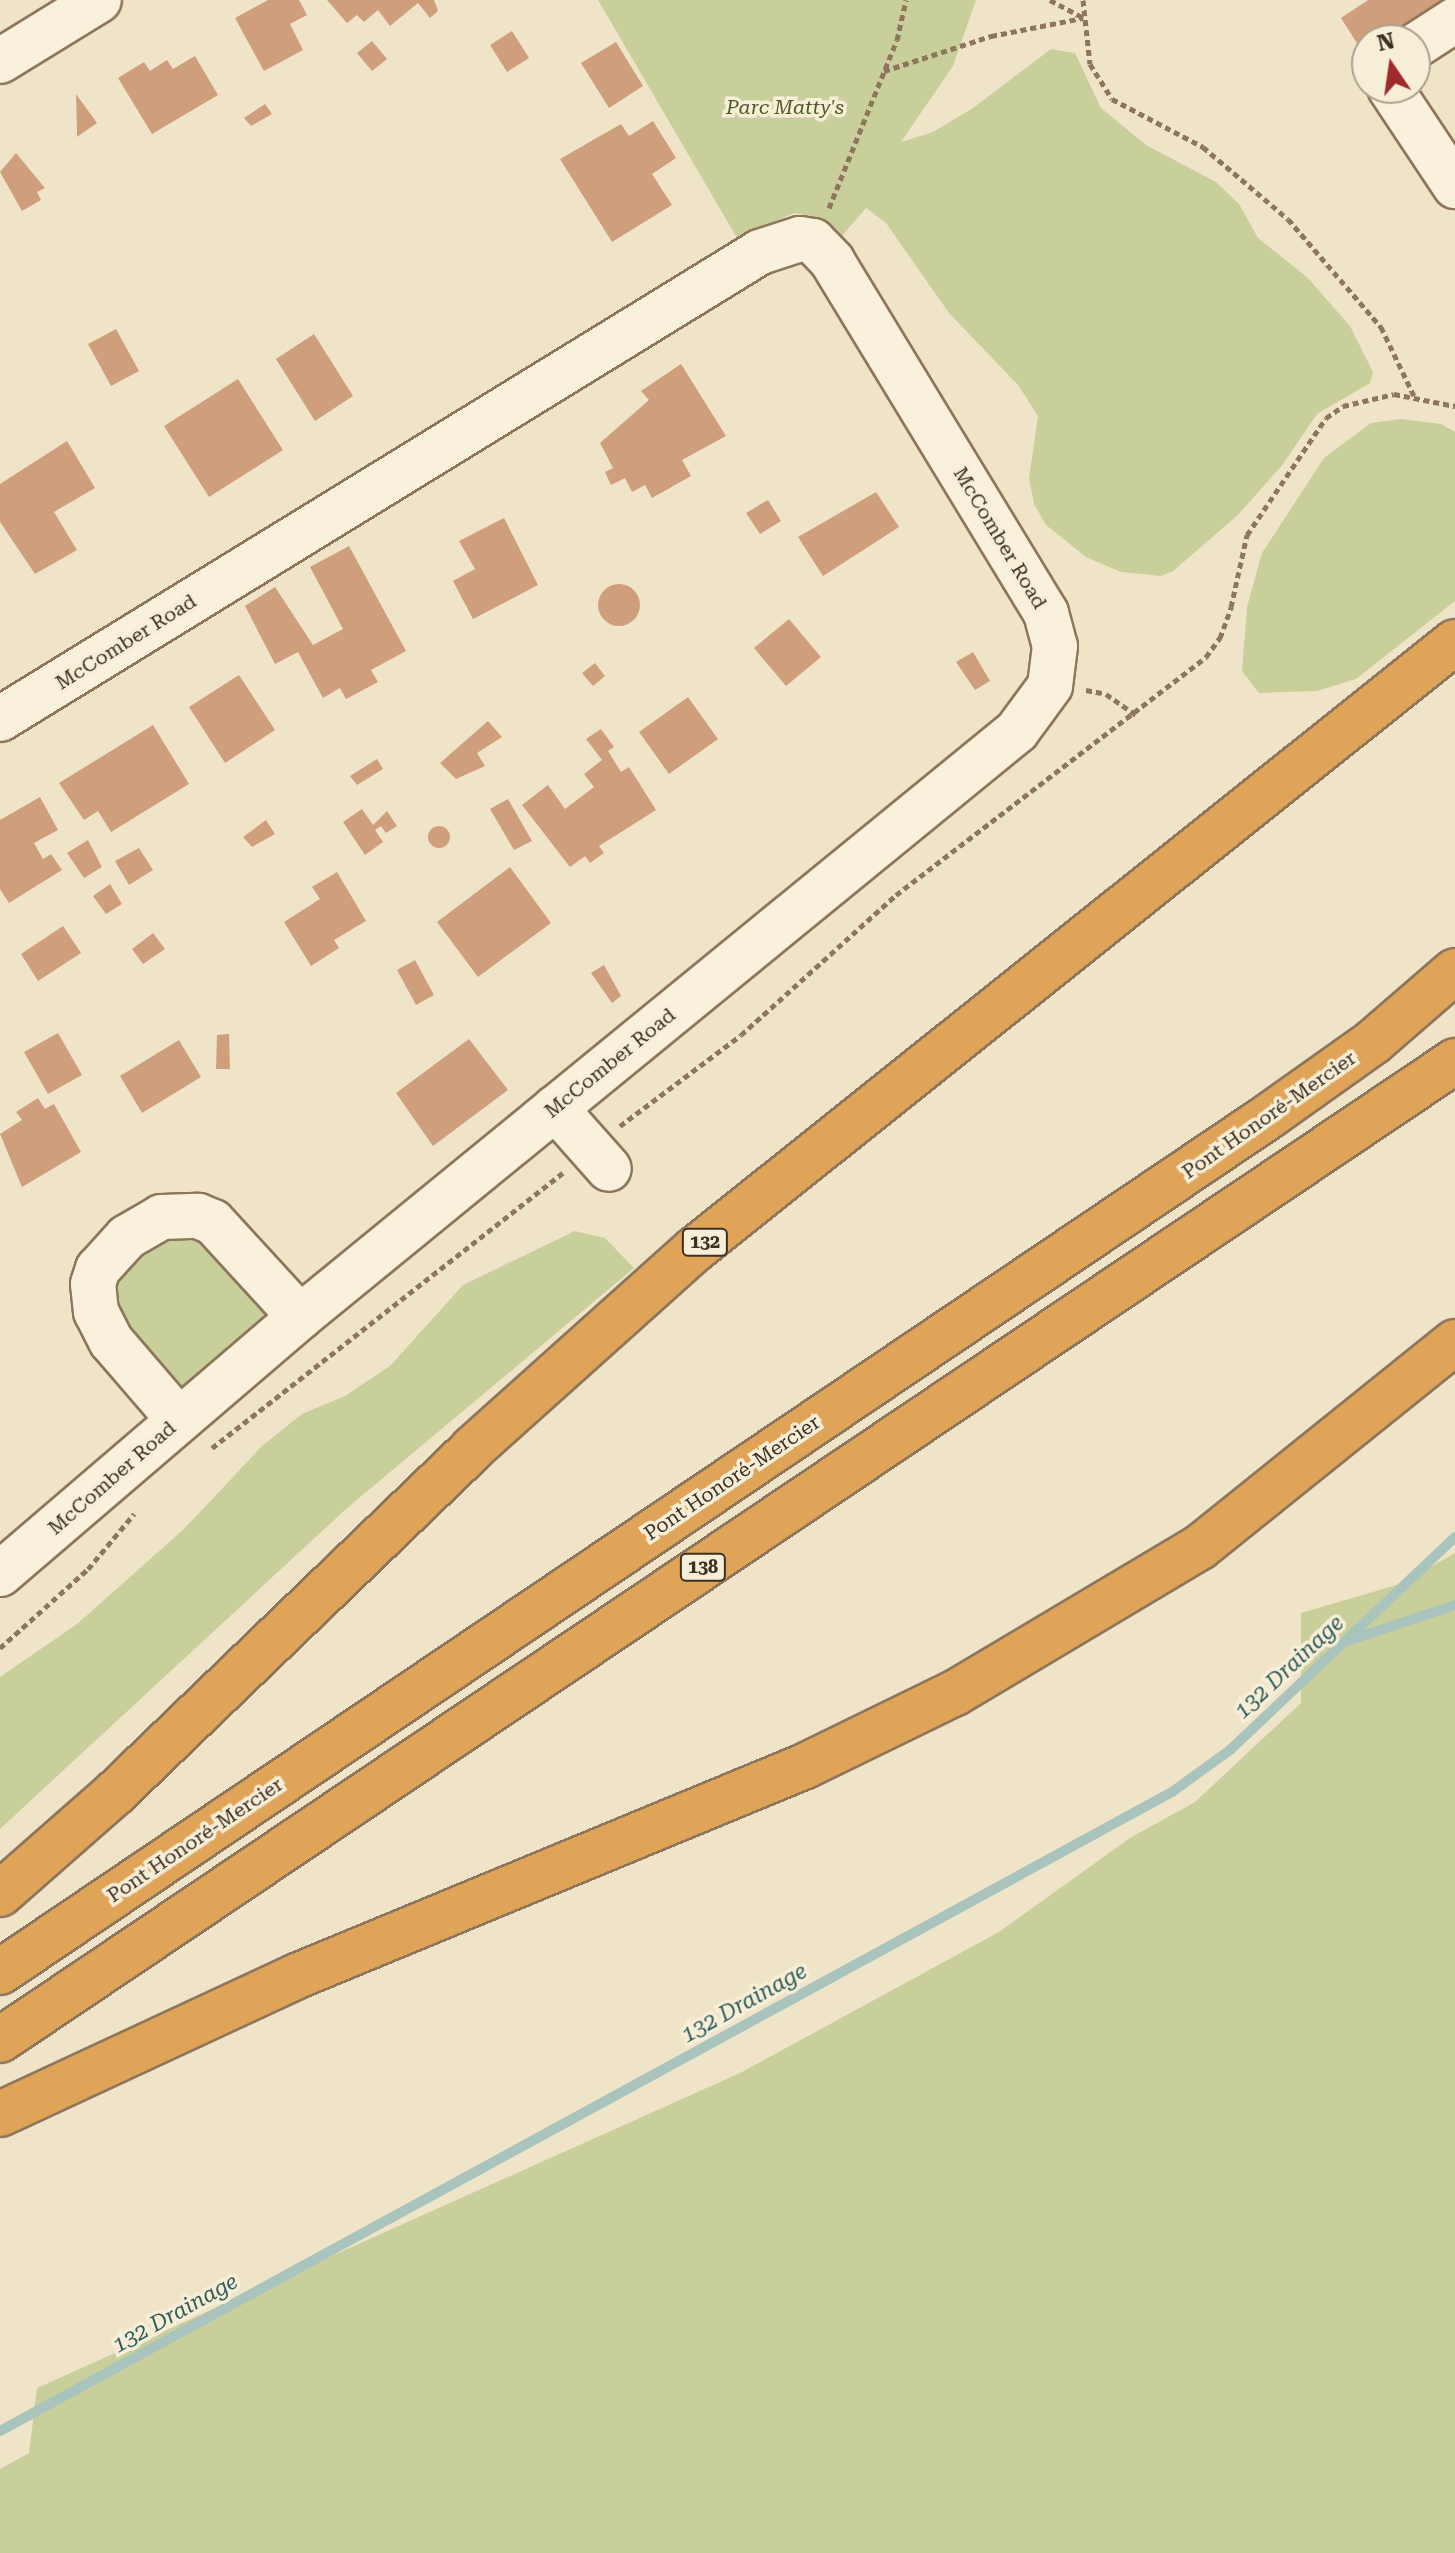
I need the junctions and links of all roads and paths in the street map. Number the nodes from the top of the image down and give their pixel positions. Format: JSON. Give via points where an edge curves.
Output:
{"nodes":[{"id":1,"x":99,"y":0,"type":"edge"},
{"id":2,"x":906,"y":0,"type":"edge"},
{"id":3,"x":1050,"y":0,"type":"edge"},
{"id":4,"x":1083,"y":0,"type":"edge"},
{"id":5,"x":1083,"y":18,"type":"junction"},
{"id":6,"x":1455,"y":20,"type":"edge"},
{"id":7,"x":1431,"y":36,"type":"edge"},
{"id":8,"x":0,"y":61,"type":"edge"},
{"id":9,"x":884,"y":72,"type":"junction"},
{"id":10,"x":1401,"y":104,"type":"edge"},
{"id":11,"x":1455,"y":186,"type":"edge"},
{"id":12,"x":813,"y":241,"type":"junction"},
{"id":13,"x":1415,"y":398,"type":"dead end"},
{"id":14,"x":1455,"y":642,"type":"edge"},
{"id":15,"x":1082,"y":689,"type":"dead end"},
{"id":16,"x":1136,"y":715,"type":"dead end"},
{"id":17,"x":0,"y":719,"type":"edge"},
{"id":18,"x":1455,"y":971,"type":"edge"},
{"id":19,"x":1455,"y":1061,"type":"edge"},
{"id":20,"x":555,"y":1108,"type":"junction"},
{"id":21,"x":609,"y":1169,"type":"dead end"},
{"id":22,"x":300,"y":1317,"type":"junction"},
{"id":23,"x":1455,"y":1342,"type":"edge"},
{"id":24,"x":179,"y":1420,"type":"junction"},
{"id":25,"x":0,"y":1574,"type":"edge"},
{"id":26,"x":0,"y":1894,"type":"edge"},
{"id":27,"x":0,"y":1972,"type":"edge"},
{"id":28,"x":0,"y":2040,"type":"edge"},
{"id":29,"x":0,"y":2114,"type":"edge"}],
"edges":[{"from":1,"to":8,"type":"street"},
{"from":2,"to":9,"type":"path"},
{"from":3,"to":5,"type":"path"},
{"from":4,"to":5,"type":"path"},
{"from":5,"to":9,"type":"path","via":[[991,36]]},
{"from":5,"to":13,"type":"path","via":[[1090,64],[1112,99],[1203,147],[1288,219],[1381,327]]},
{"from":6,"to":7,"type":"street"},
{"from":9,"to":12,"type":"path"},
{"from":10,"to":11,"type":"street"},
{"from":12,"to":17,"type":"street","name":"McComber Road","via":[[787,241],[760,252]]},
{"from":12,"to":20,"type":"street","name":"McComber Road","via":[[840,274],[1046,613],[1055,646],[1050,686],[1017,731]]},
{"from":14,"to":26,"type":"highway","number":"132","via":[[694,1250],[472,1449],[115,1793]]},
{"from":15,"to":16,"type":"path","via":[[1106,694]]},
{"from":18,"to":27,"type":"highway","name":"Pont Honoré-Mercier","via":[[1373,1042]]},
{"from":19,"to":28,"type":"highway","number":"138"},
{"from":20,"to":21,"type":"street"},
{"from":20,"to":22,"type":"street","name":"McComber Road"},
{"from":22,"to":24,"type":"street","name":"McComber Road"},
{"from":22,"to":24,"type":"street","via":[[213,1222],[198,1216],[161,1217],[127,1237],[98,1269],[93,1284],[96,1312],[111,1341]]},
{"from":23,"to":29,"type":"highway","via":[[1200,1547],[955,1693],[791,1772],[297,1976]]},
{"from":24,"to":25,"type":"street","name":"McComber Road"}]}
